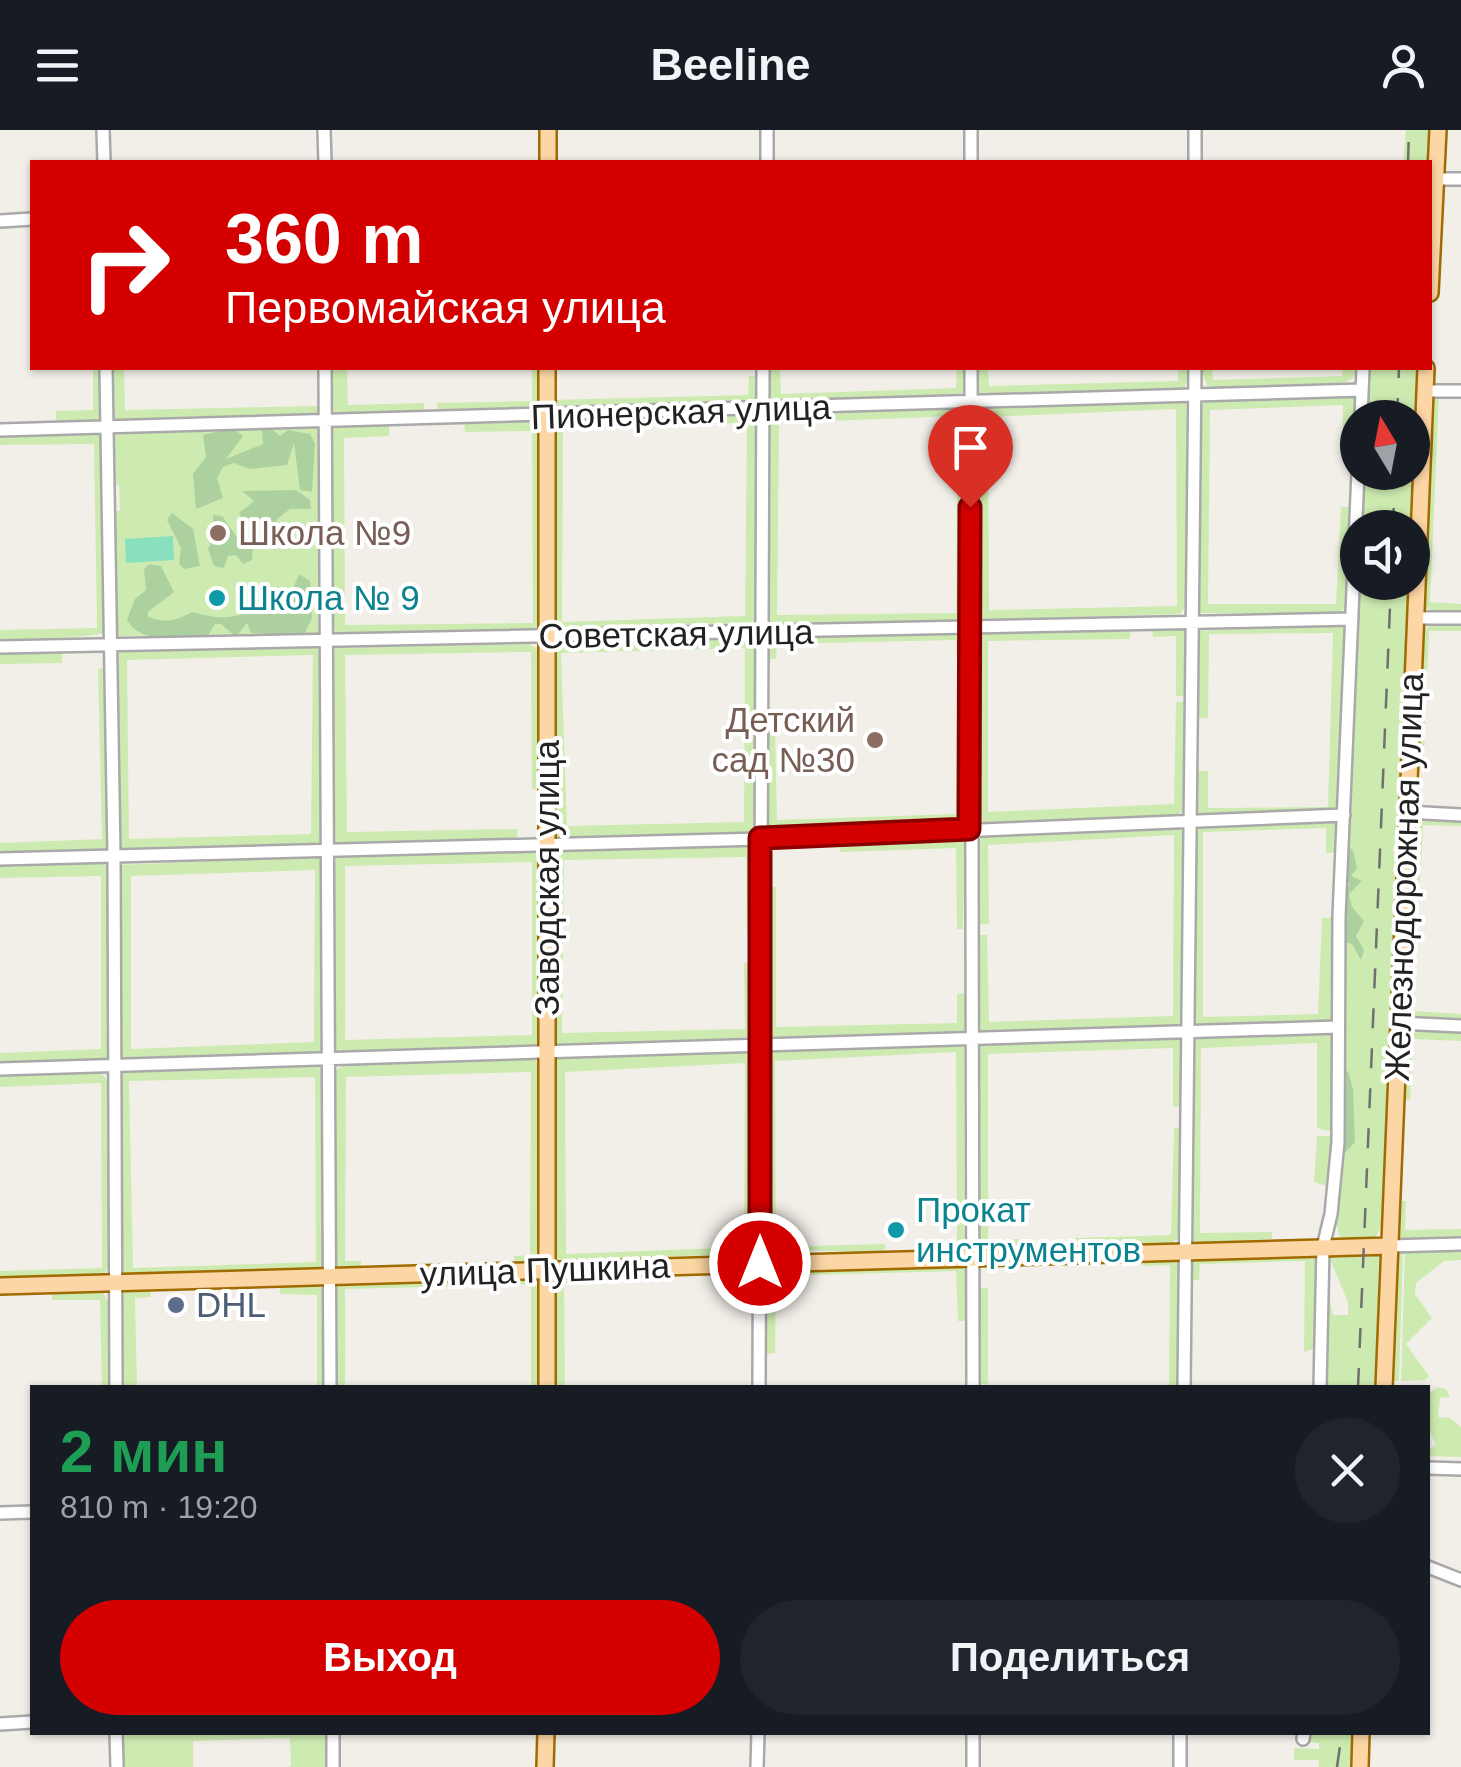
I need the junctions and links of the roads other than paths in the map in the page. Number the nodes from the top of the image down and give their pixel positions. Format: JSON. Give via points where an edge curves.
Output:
{"nodes":[{"id":1,"x":104,"y":130,"type":"edge"},
{"id":2,"x":324,"y":130,"type":"edge"},
{"id":3,"x":548,"y":130,"type":"edge"},
{"id":4,"x":768,"y":130,"type":"edge"},
{"id":5,"x":972,"y":130,"type":"edge"},
{"id":6,"x":1195,"y":130,"type":"edge"},
{"id":7,"x":1438,"y":130,"type":"edge"},
{"id":8,"x":104,"y":160,"type":"edge"},
{"id":9,"x":324,"y":160,"type":"edge"},
{"id":10,"x":548,"y":160,"type":"edge"},
{"id":11,"x":767,"y":160,"type":"edge"},
{"id":12,"x":971,"y":160,"type":"edge"},
{"id":13,"x":1195,"y":160,"type":"edge"},
{"id":14,"x":1436,"y":179,"type":"junction"},
{"id":15,"x":1461,"y":180,"type":"edge"},
{"id":16,"x":30,"y":219,"type":"edge"},
{"id":17,"x":0,"y":221,"type":"edge"},
{"id":18,"x":1432,"y":255,"type":"edge"},
{"id":19,"x":106,"y":370,"type":"edge"},
{"id":20,"x":325,"y":370,"type":"edge"},
{"id":21,"x":547,"y":370,"type":"edge"},
{"id":22,"x":763,"y":370,"type":"edge"},
{"id":23,"x":971,"y":370,"type":"edge"},
{"id":24,"x":1195,"y":370,"type":"edge"},
{"id":25,"x":1363,"y":370,"type":"edge"},
{"id":26,"x":1426,"y":370,"type":"edge"},
{"id":27,"x":1362,"y":390,"type":"junction"},
{"id":28,"x":1425,"y":390,"type":"junction"},
{"id":29,"x":1461,"y":391,"type":"edge"},
{"id":30,"x":1195,"y":395,"type":"junction"},
{"id":31,"x":1362,"y":400,"type":"edge"},
{"id":32,"x":971,"y":402,"type":"junction"},
{"id":33,"x":762,"y":409,"type":"junction"},
{"id":34,"x":546,"y":416,"type":"junction"},
{"id":35,"x":326,"y":421,"type":"junction"},
{"id":36,"x":106,"y":427,"type":"junction"},
{"id":37,"x":0,"y":430,"type":"edge"},
{"id":38,"x":1357,"y":490,"type":"edge"},
{"id":39,"x":1352,"y":618,"type":"junction"},
{"id":40,"x":1415,"y":618,"type":"junction"},
{"id":41,"x":1461,"y":618,"type":"edge"},
{"id":42,"x":1192,"y":622,"type":"junction"},
{"id":43,"x":970,"y":627,"type":"junction"},
{"id":44,"x":762,"y":632,"type":"junction"},
{"id":45,"x":547,"y":637,"type":"junction"},
{"id":46,"x":327,"y":640,"type":"junction"},
{"id":47,"x":109,"y":645,"type":"junction"},
{"id":48,"x":0,"y":646,"type":"edge"},
{"id":49,"x":1407,"y":812,"type":"junction"},
{"id":50,"x":1344,"y":815,"type":"junction"},
{"id":51,"x":1461,"y":815,"type":"edge"},
{"id":52,"x":1190,"y":818,"type":"junction"},
{"id":53,"x":969,"y":829,"type":"junction"},
{"id":54,"x":760,"y":838,"type":"junction"},
{"id":55,"x":548,"y":843,"type":"junction"},
{"id":56,"x":328,"y":850,"type":"junction"},
{"id":57,"x":114,"y":856,"type":"junction"},
{"id":58,"x":0,"y":859,"type":"edge"},
{"id":59,"x":1398,"y":1024,"type":"junction"},
{"id":60,"x":1461,"y":1026,"type":"edge"},
{"id":61,"x":1338,"y":1027,"type":"junction"},
{"id":62,"x":1188,"y":1033,"type":"junction"},
{"id":63,"x":970,"y":1039,"type":"junction"},
{"id":64,"x":760,"y":1046,"type":"junction"},
{"id":65,"x":548,"y":1052,"type":"junction"},
{"id":66,"x":329,"y":1060,"type":"junction"},
{"id":67,"x":115,"y":1066,"type":"junction"},
{"id":68,"x":0,"y":1069,"type":"edge"},
{"id":69,"x":1461,"y":1244,"type":"edge"},
{"id":70,"x":1323,"y":1246,"type":"junction"},
{"id":71,"x":1390,"y":1246,"type":"junction"},
{"id":72,"x":1186,"y":1249,"type":"junction"},
{"id":73,"x":972,"y":1256,"type":"junction"},
{"id":74,"x":760,"y":1263,"type":"junction"},
{"id":75,"x":546,"y":1270,"type":"junction"},
{"id":76,"x":329,"y":1276,"type":"junction"},
{"id":77,"x":116,"y":1282,"type":"junction"},
{"id":78,"x":0,"y":1286,"type":"edge"},
{"id":79,"x":116,"y":1385,"type":"edge"},
{"id":80,"x":330,"y":1385,"type":"edge"},
{"id":81,"x":547,"y":1385,"type":"edge"},
{"id":82,"x":759,"y":1385,"type":"edge"},
{"id":83,"x":972,"y":1385,"type":"edge"},
{"id":84,"x":1184,"y":1385,"type":"edge"},
{"id":85,"x":1320,"y":1385,"type":"edge"},
{"id":86,"x":1384,"y":1385,"type":"edge"},
{"id":87,"x":1430,"y":1468,"type":"edge"},
{"id":88,"x":1461,"y":1469,"type":"edge"},
{"id":89,"x":30,"y":1512,"type":"edge"},
{"id":90,"x":0,"y":1513,"type":"edge"},
{"id":91,"x":1430,"y":1568,"type":"edge"},
{"id":92,"x":1461,"y":1580,"type":"edge"},
{"id":93,"x":30,"y":1722,"type":"edge"},
{"id":94,"x":0,"y":1724,"type":"edge"},
{"id":95,"x":116,"y":1735,"type":"edge"},
{"id":96,"x":333,"y":1735,"type":"edge"},
{"id":97,"x":546,"y":1735,"type":"edge"},
{"id":98,"x":758,"y":1735,"type":"edge"},
{"id":99,"x":973,"y":1735,"type":"edge"},
{"id":100,"x":1180,"y":1735,"type":"edge"},
{"id":101,"x":1362,"y":1735,"type":"edge"},
{"id":102,"x":117,"y":1767,"type":"edge"},
{"id":103,"x":333,"y":1767,"type":"edge"},
{"id":104,"x":545,"y":1767,"type":"edge"},
{"id":105,"x":758,"y":1767,"type":"edge"},
{"id":106,"x":973,"y":1767,"type":"edge"},
{"id":107,"x":1180,"y":1767,"type":"edge"},
{"id":108,"x":1360,"y":1767,"type":"edge"}],
"edges":[{"from":1,"to":8,"type":"street"},
{"from":2,"to":9,"type":"street"},
{"from":3,"to":10,"type":"main road"},
{"from":4,"to":11,"type":"street"},
{"from":5,"to":12,"type":"street"},
{"from":6,"to":13,"type":"street"},
{"from":7,"to":14,"type":"main road"},
{"from":14,"to":15,"type":"street"},
{"from":14,"to":18,"type":"main road"},
{"from":16,"to":17,"type":"street"},
{"from":19,"to":36,"type":"street"},
{"from":20,"to":35,"type":"street"},
{"from":21,"to":34,"type":"main road","name":"Заводская улица"},
{"from":22,"to":33,"type":"street"},
{"from":23,"to":32,"type":"street"},
{"from":24,"to":30,"type":"street"},
{"from":25,"to":27,"type":"street"},
{"from":26,"to":28,"type":"main road","name":"Железнодорожная улица"},
{"from":27,"to":30,"type":"street","name":"Пионерская улица"},
{"from":27,"to":31,"type":"street"},
{"from":28,"to":29,"type":"street"},
{"from":28,"to":40,"type":"main road","name":"Железнодорожная улица"},
{"from":30,"to":32,"type":"street","name":"Пионерская улица"},
{"from":30,"to":42,"type":"street"},
{"from":32,"to":33,"type":"street","name":"Пионерская улица"},
{"from":32,"to":43,"type":"street"},
{"from":33,"to":34,"type":"street","name":"Пионерская улица"},
{"from":33,"to":44,"type":"street"},
{"from":34,"to":35,"type":"street","name":"Пионерская улица"},
{"from":34,"to":45,"type":"main road","name":"Заводская улица"},
{"from":35,"to":36,"type":"street","name":"Пионерская улица"},
{"from":35,"to":46,"type":"street"},
{"from":36,"to":37,"type":"street","name":"Пионерская улица"},
{"from":36,"to":47,"type":"street"},
{"from":38,"to":39,"type":"street","name":"Железнодорожная улица"},
{"from":39,"to":42,"type":"street","name":"Советская улица"},
{"from":39,"to":50,"type":"street","name":"Железнодорожная улица"},
{"from":40,"to":41,"type":"street"},
{"from":40,"to":49,"type":"main road","name":"Железнодорожная улица"},
{"from":42,"to":43,"type":"street","name":"Советская улица"},
{"from":42,"to":52,"type":"street"},
{"from":43,"to":44,"type":"street","name":"Советская улица"},
{"from":43,"to":53,"type":"street"},
{"from":44,"to":45,"type":"street","name":"Советская улица"},
{"from":44,"to":54,"type":"street"},
{"from":45,"to":46,"type":"street","name":"Советская улица"},
{"from":45,"to":55,"type":"main road","name":"Заводская улица"},
{"from":46,"to":47,"type":"street","name":"Советская улица"},
{"from":46,"to":56,"type":"street"},
{"from":47,"to":48,"type":"street","name":"Советская улица"},
{"from":47,"to":57,"type":"street"},
{"from":49,"to":51,"type":"street"},
{"from":49,"to":59,"type":"main road","name":"Железнодорожная улица"},
{"from":50,"to":52,"type":"street"},
{"from":50,"to":61,"type":"street","name":"Железнодорожная улица"},
{"from":52,"to":53,"type":"street"},
{"from":52,"to":62,"type":"street"},
{"from":53,"to":54,"type":"street"},
{"from":53,"to":63,"type":"street"},
{"from":54,"to":55,"type":"street"},
{"from":54,"to":64,"type":"street"},
{"from":55,"to":56,"type":"street"},
{"from":55,"to":65,"type":"main road","name":"Заводская улица"},
{"from":56,"to":57,"type":"street"},
{"from":56,"to":66,"type":"street"},
{"from":57,"to":58,"type":"street"},
{"from":57,"to":67,"type":"street"},
{"from":59,"to":60,"type":"street"},
{"from":59,"to":71,"type":"main road","name":"Железнодорожная улица"},
{"from":61,"to":62,"type":"street"},
{"from":61,"to":70,"type":"street","name":"Железнодорожная улица","via":[[1338,1142]]},
{"from":62,"to":63,"type":"street"},
{"from":62,"to":72,"type":"street"},
{"from":63,"to":64,"type":"street"},
{"from":63,"to":73,"type":"street"},
{"from":64,"to":65,"type":"street"},
{"from":64,"to":74,"type":"street"},
{"from":65,"to":66,"type":"street"},
{"from":65,"to":75,"type":"main road","name":"Заводская улица"},
{"from":66,"to":67,"type":"street"},
{"from":66,"to":76,"type":"street"},
{"from":67,"to":68,"type":"street"},
{"from":67,"to":77,"type":"street"},
{"from":69,"to":71,"type":"street"},
{"from":70,"to":71,"type":"main road","name":"улица Пушкина"},
{"from":70,"to":72,"type":"main road","name":"улица Пушкина"},
{"from":70,"to":85,"type":"street","name":"Железнодорожная улица"},
{"from":71,"to":86,"type":"main road","name":"Железнодорожная улица"},
{"from":72,"to":73,"type":"main road","name":"улица Пушкина"},
{"from":72,"to":84,"type":"street"},
{"from":73,"to":74,"type":"main road","name":"улица Пушкина"},
{"from":73,"to":83,"type":"street"},
{"from":74,"to":75,"type":"main road","name":"улица Пушкина"},
{"from":74,"to":82,"type":"street"},
{"from":75,"to":76,"type":"main road","name":"улица Пушкина"},
{"from":75,"to":81,"type":"main road","name":"Заводская улица"},
{"from":76,"to":77,"type":"main road","name":"улица Пушкина"},
{"from":76,"to":80,"type":"street"},
{"from":77,"to":78,"type":"main road","name":"улица Пушкина"},
{"from":77,"to":79,"type":"street"},
{"from":87,"to":88,"type":"street"},
{"from":89,"to":90,"type":"street"},
{"from":91,"to":92,"type":"street"},
{"from":93,"to":94,"type":"street"},
{"from":95,"to":102,"type":"street"},
{"from":96,"to":103,"type":"street"},
{"from":97,"to":104,"type":"main road"},
{"from":98,"to":105,"type":"street"},
{"from":99,"to":106,"type":"street"},
{"from":100,"to":107,"type":"street"},
{"from":101,"to":108,"type":"main road"}]}
